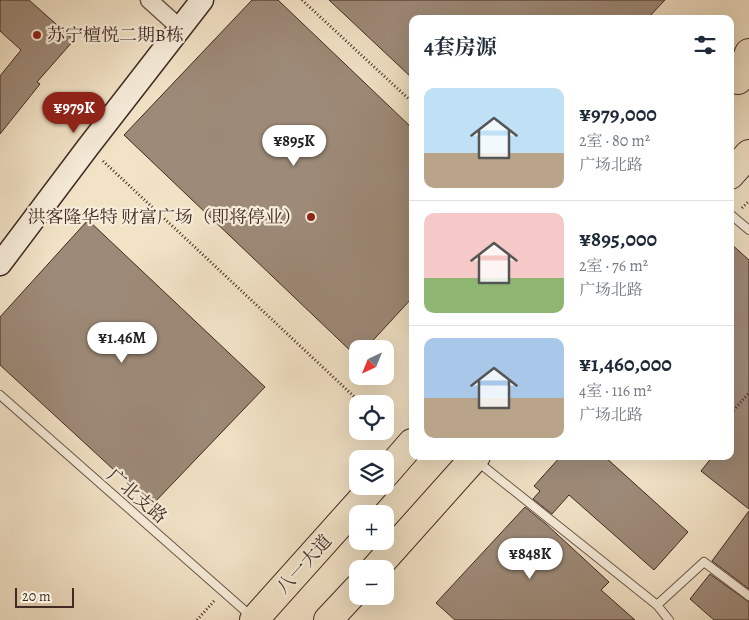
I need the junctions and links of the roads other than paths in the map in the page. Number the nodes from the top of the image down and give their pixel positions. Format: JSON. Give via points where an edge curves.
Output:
{"nodes":[{"id":1,"x":149,"y":0,"type":"edge"},
{"id":2,"x":202,"y":0,"type":"edge"},
{"id":3,"x":180,"y":28,"type":"junction"},
{"id":4,"x":749,"y":53,"type":"edge"},
{"id":5,"x":739,"y":79,"type":"edge"},
{"id":6,"x":749,"y":154,"type":"edge"},
{"id":7,"x":734,"y":171,"type":"edge"},
{"id":8,"x":734,"y":217,"type":"edge"},
{"id":9,"x":749,"y":230,"type":"edge"},
{"id":10,"x":0,"y":264,"type":"edge"},
{"id":11,"x":0,"y":395,"type":"edge"},
{"id":12,"x":409,"y":446,"type":"edge"},
{"id":13,"x":473,"y":460,"type":"edge"},
{"id":14,"x":477,"y":460,"type":"edge"},
{"id":15,"x":394,"y":464,"type":"edge"},
{"id":16,"x":366,"y":495,"type":"edge"},
{"id":17,"x":383,"y":560,"type":"edge"},
{"id":18,"x":749,"y":596,"type":"edge"},
{"id":19,"x":349,"y":598,"type":"edge"},
{"id":20,"x":657,"y":605,"type":"junction"},
{"id":21,"x":254,"y":619,"type":"edge"},
{"id":22,"x":328,"y":620,"type":"edge"},
{"id":23,"x":669,"y":620,"type":"edge"}],
"edges":[{"from":1,"to":3,"type":"street"},
{"from":2,"to":3,"type":"street"},
{"from":3,"to":10,"type":"street"},
{"from":4,"to":5,"type":"highway"},
{"from":6,"to":7,"type":"highway"},
{"from":8,"to":9,"type":"lane"},
{"from":11,"to":21,"type":"lane","name":"广北支路"},
{"from":12,"to":15,"type":"highway"},
{"from":13,"to":17,"type":"highway"},
{"from":14,"to":20,"type":"lane"},
{"from":16,"to":21,"type":"highway","name":"八一大道"},
{"from":18,"to":20,"type":"lane","via":[[704,562]]},
{"from":19,"to":22,"type":"highway"},
{"from":20,"to":23,"type":"lane"}]}
